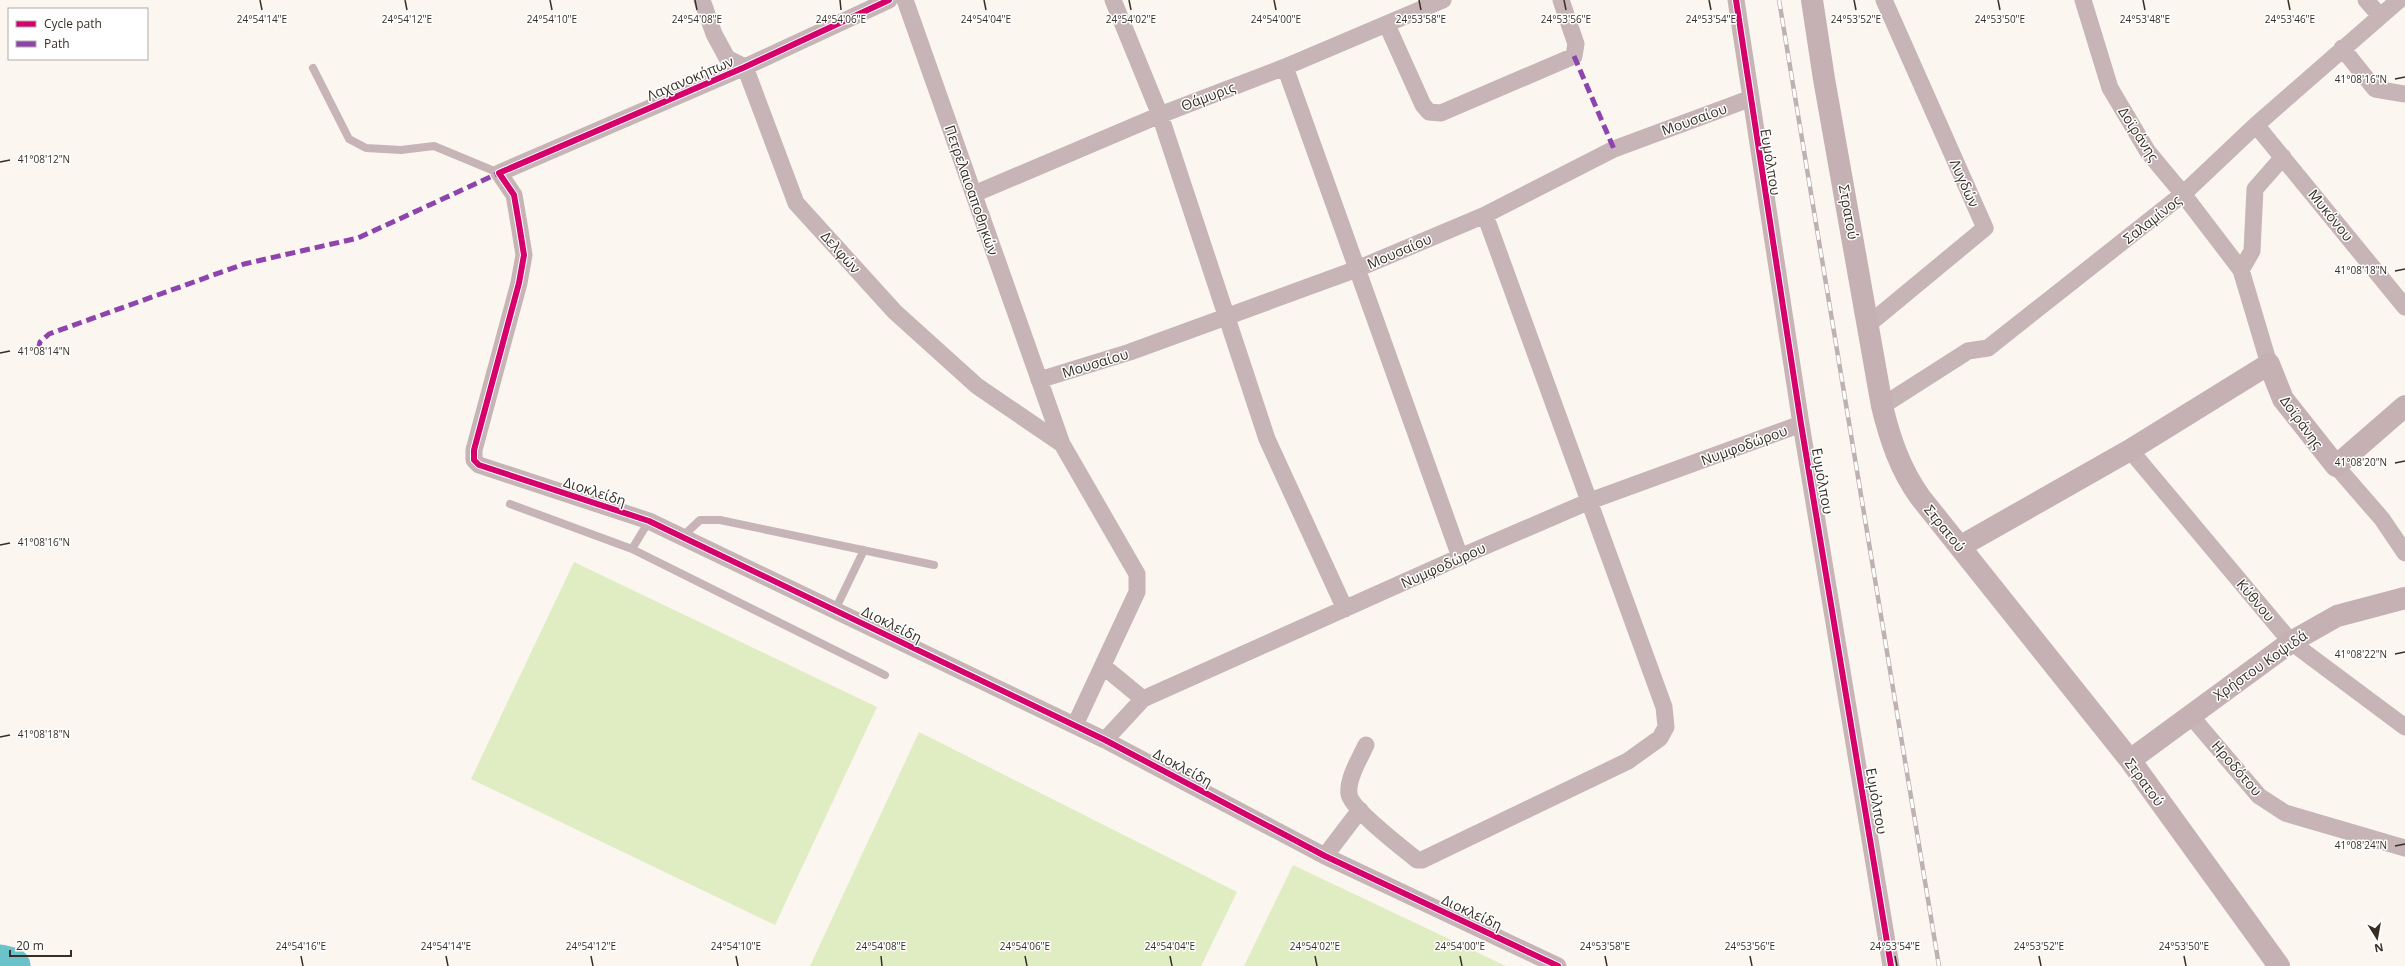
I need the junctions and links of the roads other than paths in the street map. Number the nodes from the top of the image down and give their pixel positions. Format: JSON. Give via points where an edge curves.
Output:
{"nodes":[{"id":1,"x":702,"y":0,"type":"edge"},
{"id":2,"x":889,"y":0,"type":"edge"},
{"id":3,"x":905,"y":0,"type":"edge"},
{"id":4,"x":1113,"y":0,"type":"edge"},
{"id":5,"x":1443,"y":0,"type":"edge"},
{"id":6,"x":1561,"y":0,"type":"edge"},
{"id":7,"x":1736,"y":0,"type":"edge"},
{"id":8,"x":1812,"y":0,"type":"edge"},
{"id":9,"x":1884,"y":0,"type":"edge"},
{"id":10,"x":2083,"y":0,"type":"edge"},
{"id":11,"x":2366,"y":0,"type":"edge"},
{"id":12,"x":2399,"y":0,"type":"edge"},
{"id":13,"x":2380,"y":16,"type":"junction"},
{"id":14,"x":1387,"y":25,"type":"junction"},
{"id":15,"x":2342,"y":48,"type":"junction"},
{"id":16,"x":1285,"y":66,"type":"junction"},
{"id":17,"x":745,"y":67,"type":"junction"},
{"id":18,"x":314,"y":68,"type":"dead end"},
{"id":19,"x":2405,"y":94,"type":"edge"},
{"id":20,"x":1749,"y":99,"type":"junction"},
{"id":21,"x":1160,"y":115,"type":"junction"},
{"id":22,"x":2256,"y":125,"type":"junction"},
{"id":23,"x":2283,"y":157,"type":"junction"},
{"id":24,"x":499,"y":173,"type":"junction"},
{"id":25,"x":974,"y":194,"type":"junction"},
{"id":26,"x":2184,"y":194,"type":"junction"},
{"id":27,"x":1485,"y":215,"type":"junction"},
{"id":28,"x":1357,"y":269,"type":"junction"},
{"id":29,"x":2241,"y":270,"type":"junction"},
{"id":30,"x":2405,"y":306,"type":"edge"},
{"id":31,"x":1227,"y":318,"type":"junction"},
{"id":32,"x":1869,"y":324,"type":"junction"},
{"id":33,"x":2269,"y":364,"type":"junction"},
{"id":34,"x":1039,"y":380,"type":"junction"},
{"id":35,"x":1882,"y":406,"type":"junction"},
{"id":36,"x":2405,"y":406,"type":"edge"},
{"id":37,"x":1801,"y":424,"type":"junction"},
{"id":38,"x":1062,"y":444,"type":"junction"},
{"id":39,"x":2130,"y":450,"type":"junction"},
{"id":40,"x":2336,"y":466,"type":"junction"},
{"id":41,"x":1590,"y":501,"type":"junction"},
{"id":42,"x":510,"y":504,"type":"dead end"},
{"id":43,"x":649,"y":521,"type":"junction"},
{"id":44,"x":682,"y":537,"type":"junction"},
{"id":45,"x":1961,"y":546,"type":"junction"},
{"id":46,"x":632,"y":549,"type":"junction"},
{"id":47,"x":864,"y":550,"type":"junction"},
{"id":48,"x":2405,"y":553,"type":"edge"},
{"id":49,"x":1460,"y":557,"type":"junction"},
{"id":50,"x":934,"y":565,"type":"dead end"},
{"id":51,"x":2405,"y":598,"type":"edge"},
{"id":52,"x":1344,"y":609,"type":"junction"},
{"id":53,"x":835,"y":610,"type":"junction"},
{"id":54,"x":2291,"y":642,"type":"junction"},
{"id":55,"x":1103,"y":666,"type":"junction"},
{"id":56,"x":885,"y":675,"type":"dead end"},
{"id":57,"x":1144,"y":699,"type":"junction"},
{"id":58,"x":2190,"y":714,"type":"junction"},
{"id":59,"x":1075,"y":725,"type":"junction"},
{"id":60,"x":2405,"y":727,"type":"edge"},
{"id":61,"x":1105,"y":740,"type":"junction"},
{"id":62,"x":1366,"y":745,"type":"dead end"},
{"id":63,"x":2130,"y":760,"type":"junction"},
{"id":64,"x":1360,"y":810,"type":"junction"},
{"id":65,"x":2405,"y":848,"type":"edge"},
{"id":66,"x":1326,"y":856,"type":"junction"},
{"id":67,"x":1558,"y":966,"type":"edge"},
{"id":68,"x":1892,"y":966,"type":"edge"},
{"id":69,"x":2279,"y":966,"type":"edge"}],
"edges":[{"from":1,"to":17,"type":"street","via":[[726,58]]},
{"from":2,"to":17,"type":"street","name":"Λαχανοκήπων"},
{"from":3,"to":25,"type":"street","name":"Πετρελαιοαποθηκών"},
{"from":4,"to":21,"type":"street"},
{"from":5,"to":14,"type":"street","name":"Θάμυρις"},
{"from":6,"to":14,"type":"street","via":[[1576,44],[1574,56],[1441,113],[1429,112],[1423,105]]},
{"from":7,"to":20,"type":"street","name":"Ευμόλπου"},
{"from":8,"to":32,"type":"main road","name":"Στρατού"},
{"from":9,"to":32,"type":"street","name":"Λυγδών","via":[[1985,228]]},
{"from":10,"to":26,"type":"street","name":"Δοϊράνης","via":[[2110,88],[2148,152]]},
{"from":11,"to":13,"type":"street"},
{"from":12,"to":13,"type":"street","name":"Σαλαμίνος"},
{"from":13,"to":15,"type":"street","name":"Σαλαμίνος"},
{"from":14,"to":16,"type":"street","name":"Θάμυρις"},
{"from":15,"to":19,"type":"street","via":[[2375,89]]},
{"from":15,"to":22,"type":"street","name":"Σαλαμίνος"},
{"from":16,"to":21,"type":"street","name":"Θάμυρις"},
{"from":16,"to":28,"type":"street"},
{"from":17,"to":24,"type":"street","name":"Λαχανοκήπων"},
{"from":17,"to":38,"type":"street","name":"Δελφών","via":[[796,203],[900,317],[977,386]]},
{"from":18,"to":24,"type":"lane","via":[[349,139],[366,148],[401,150],[434,146]]},
{"from":20,"to":27,"type":"street","name":"Μουσαίου","via":[[1614,149]]},
{"from":20,"to":37,"type":"street","name":"Ευμόλπου"},
{"from":21,"to":25,"type":"street","name":"Θάμυρις"},
{"from":21,"to":31,"type":"street"},
{"from":22,"to":23,"type":"street","name":"Μυκόνου"},
{"from":22,"to":26,"type":"street","name":"Σαλαμίνος"},
{"from":23,"to":29,"type":"street","via":[[2255,189],[2252,251]]},
{"from":23,"to":30,"type":"street","name":"Μυκόνου"},
{"from":24,"to":43,"type":"street","name":"Διοκλείδη","via":[[514,195],[524,255],[519,283],[474,450],[474,460],[479,465]]},
{"from":25,"to":34,"type":"street","name":"Πετρελαιοαποθηκών"},
{"from":26,"to":29,"type":"street","name":"Δοϊράνης"},
{"from":26,"to":35,"type":"street","name":"Σαλαμίνος","via":[[1988,348],[1968,351]]},
{"from":27,"to":28,"type":"street","name":"Μουσαίου"},
{"from":27,"to":41,"type":"street"},
{"from":28,"to":31,"type":"street","name":"Μουσαίου"},
{"from":28,"to":49,"type":"street"},
{"from":29,"to":33,"type":"street","name":"Δοϊράνης"},
{"from":31,"to":34,"type":"street","name":"Μουσαίου"},
{"from":31,"to":52,"type":"street","via":[[1267,439]]},
{"from":32,"to":35,"type":"main road","name":"Στρατού"},
{"from":33,"to":39,"type":"main road"},
{"from":33,"to":40,"type":"main road","name":"Δοϊράνης","via":[[2283,399]]},
{"from":34,"to":38,"type":"street","name":"Πετρελαιοαποθηκών"},
{"from":35,"to":45,"type":"main road","name":"Στρατού","via":[[1890,438],[1907,478]]},
{"from":36,"to":40,"type":"main road"},
{"from":37,"to":41,"type":"street","name":"Νυμφοδώρου"},
{"from":37,"to":68,"type":"street","name":"Ευμόλπου"},
{"from":38,"to":55,"type":"street","name":"Πετρελαιοαποθηκών","via":[[1137,574],[1137,592]]},
{"from":39,"to":45,"type":"main road"},
{"from":39,"to":54,"type":"street","name":"Κύθνου"},
{"from":40,"to":48,"type":"street","name":"Δοϊράνης","via":[[2382,519]]},
{"from":41,"to":49,"type":"street","name":"Νυμφοδώρου"},
{"from":41,"to":64,"type":"street","via":[[1664,707],[1666,726],[1660,738],[1628,761],[1422,860],[1417,860]]},
{"from":42,"to":46,"type":"lane"},
{"from":43,"to":44,"type":"street","name":"Διοκλείδη"},
{"from":43,"to":46,"type":"lane"},
{"from":44,"to":47,"type":"lane","via":[[700,520],[720,520]]},
{"from":44,"to":53,"type":"street","name":"Διοκλείδη"},
{"from":45,"to":63,"type":"main road","name":"Στρατού"},
{"from":46,"to":56,"type":"lane"},
{"from":47,"to":50,"type":"lane"},
{"from":47,"to":53,"type":"lane"},
{"from":49,"to":52,"type":"street","name":"Νυμφοδώρου"},
{"from":51,"to":54,"type":"main road","name":"Χρήστου Κοψιδά","via":[[2337,616]]},
{"from":52,"to":57,"type":"street","name":"Νυμφοδώρου"},
{"from":53,"to":59,"type":"street","name":"Διοκλείδη"},
{"from":54,"to":58,"type":"main road","name":"Χρήστου Κοψιδά"},
{"from":54,"to":60,"type":"street","name":"Κύθνου"},
{"from":55,"to":57,"type":"street"},
{"from":55,"to":59,"type":"street","name":"Πετρελαιοαποθηκών"},
{"from":57,"to":61,"type":"street","name":"Νυμφοδώρου"},
{"from":58,"to":63,"type":"main road","name":"Χρήστου Κοψιδά"},
{"from":58,"to":65,"type":"street","name":"Ηροδότου","via":[[2259,796],[2285,813]]},
{"from":59,"to":61,"type":"street","name":"Διοκλείδη"},
{"from":61,"to":66,"type":"street","name":"Διοκλείδη"},
{"from":62,"to":64,"type":"street","via":[[1348,793],[1350,800]]},
{"from":63,"to":69,"type":"main road","name":"Στρατού"},
{"from":64,"to":66,"type":"street"},
{"from":66,"to":67,"type":"street","name":"Διοκλείδη"}]}
